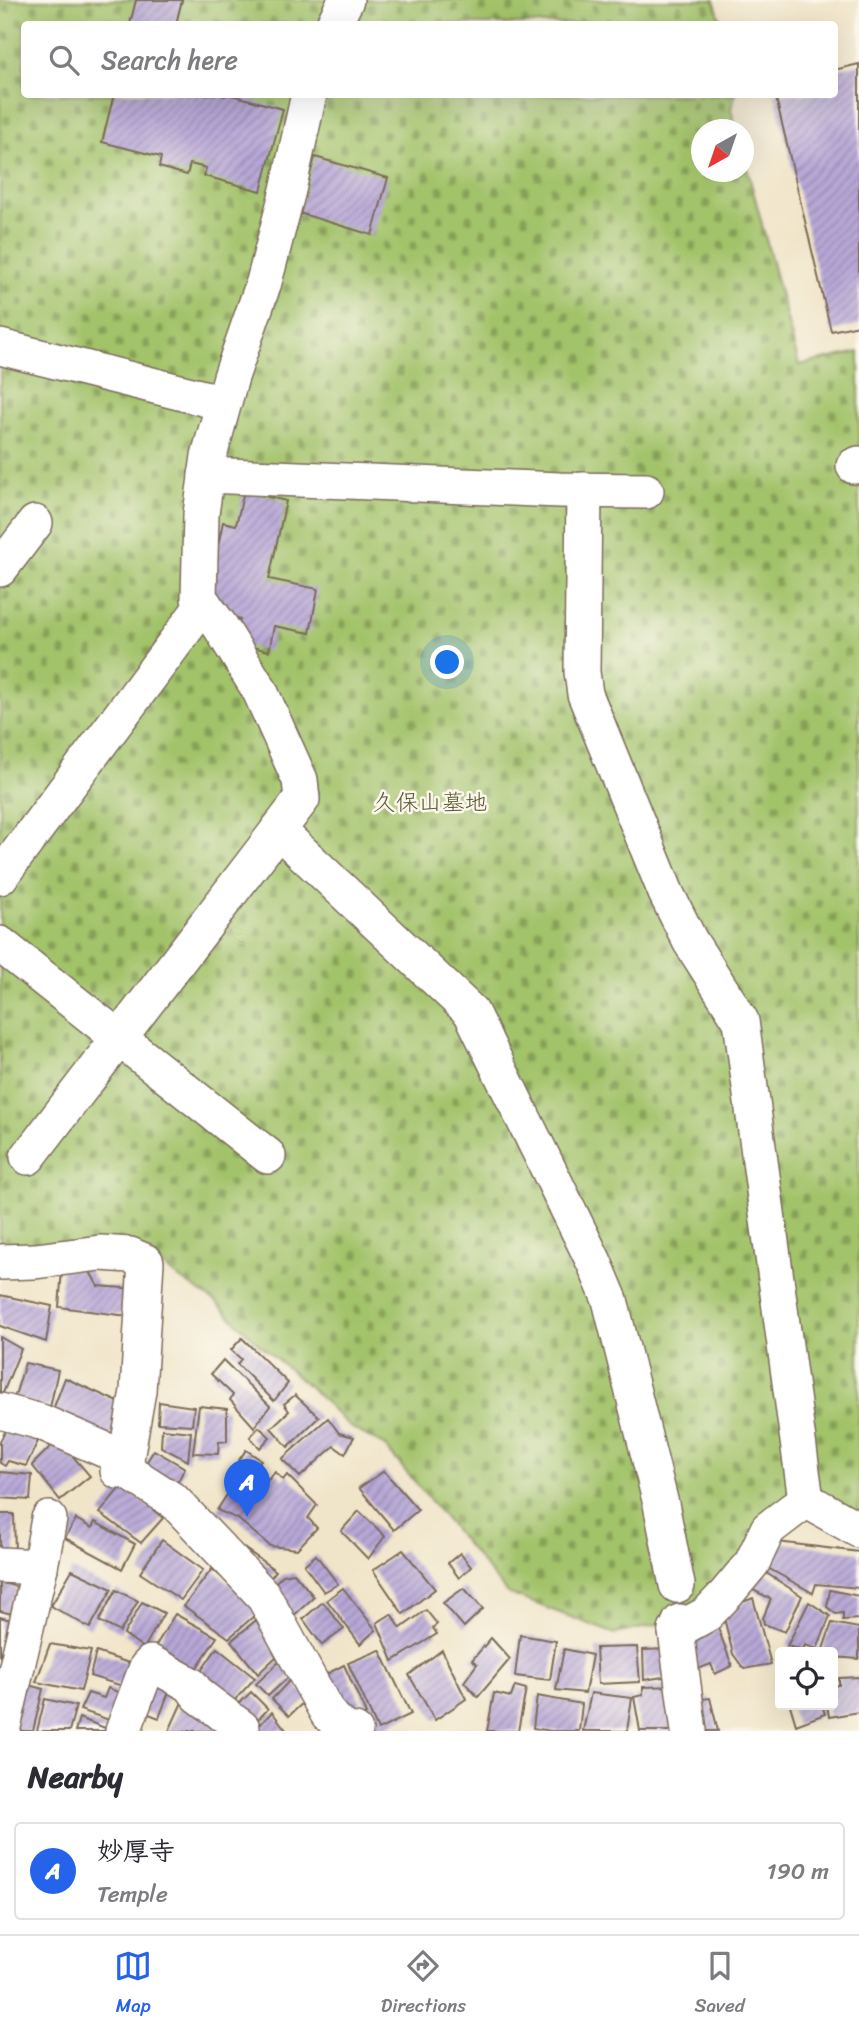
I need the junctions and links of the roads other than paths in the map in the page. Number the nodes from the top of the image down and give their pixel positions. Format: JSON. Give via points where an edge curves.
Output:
{"nodes":[{"id":1,"x":346,"y":0,"type":"edge"},
{"id":2,"x":336,"y":21,"type":"edge"},
{"id":3,"x":308,"y":98,"type":"edge"},
{"id":4,"x":0,"y":347,"type":"edge"},
{"id":5,"x":223,"y":403,"type":"junction"},
{"id":6,"x":206,"y":475,"type":"junction"},
{"id":7,"x":584,"y":490,"type":"junction"},
{"id":8,"x":646,"y":491,"type":"dead end"},
{"id":9,"x":35,"y":523,"type":"dead end"},
{"id":10,"x":0,"y":569,"type":"edge"},
{"id":11,"x":204,"y":604,"type":"junction"},
{"id":12,"x":278,"y":830,"type":"junction"},
{"id":13,"x":0,"y":877,"type":"edge"},
{"id":14,"x":0,"y":944,"type":"edge"},
{"id":15,"x":120,"y":1038,"type":"junction"},
{"id":16,"x":268,"y":1156,"type":"dead end"},
{"id":17,"x":28,"y":1157,"type":"dead end"},
{"id":18,"x":0,"y":1262,"type":"edge"},
{"id":19,"x":0,"y":1411,"type":"edge"},
{"id":20,"x":122,"y":1466,"type":"junction"},
{"id":21,"x":806,"y":1500,"type":"junction"},
{"id":22,"x":49,"y":1519,"type":"dead end"},
{"id":23,"x":859,"y":1530,"type":"edge"},
{"id":24,"x":0,"y":1565,"type":"edge"},
{"id":25,"x":40,"y":1567,"type":"junction"},
{"id":26,"x":677,"y":1585,"type":"dead end"},
{"id":27,"x":242,"y":1728,"type":"dead end"},
{"id":28,"x":2,"y":1731,"type":"edge"},
{"id":29,"x":123,"y":1731,"type":"edge"},
{"id":30,"x":355,"y":1731,"type":"edge"},
{"id":31,"x":689,"y":1731,"type":"edge"}],
"edges":[{"from":1,"to":2,"type":"street"},
{"from":3,"to":5,"type":"street","via":[[264,282]]},
{"from":4,"to":5,"type":"street"},
{"from":5,"to":6,"type":"street"},
{"from":6,"to":7,"type":"street"},
{"from":6,"to":11,"type":"street","via":[[199,598]]},
{"from":7,"to":8,"type":"street"},
{"from":7,"to":21,"type":"street","via":[[585,694],[666,892],[690,941],[741,1021]]},
{"from":9,"to":10,"type":"street"},
{"from":11,"to":12,"type":"street","via":[[260,691],[300,780],[302,799]]},
{"from":11,"to":13,"type":"street"},
{"from":12,"to":15,"type":"street"},
{"from":12,"to":26,"type":"street","via":[[471,1012],[610,1300]]},
{"from":14,"to":15,"type":"street"},
{"from":15,"to":16,"type":"street"},
{"from":15,"to":17,"type":"street"},
{"from":18,"to":20,"type":"street","via":[[100,1253],[130,1255],[146,1262],[138,1391]]},
{"from":19,"to":20,"type":"street","via":[[41,1422]]},
{"from":20,"to":30,"type":"street","via":[[174,1502],[263,1595],[328,1714],[346,1730]]},
{"from":21,"to":23,"type":"street"},
{"from":21,"to":31,"type":"street","via":[[768,1530],[752,1563],[707,1614],[678,1627]]},
{"from":22,"to":25,"type":"street"},
{"from":24,"to":25,"type":"street"},
{"from":25,"to":28,"type":"street"},
{"from":27,"to":29,"type":"street","via":[[191,1685],[151,1663]]}]}
